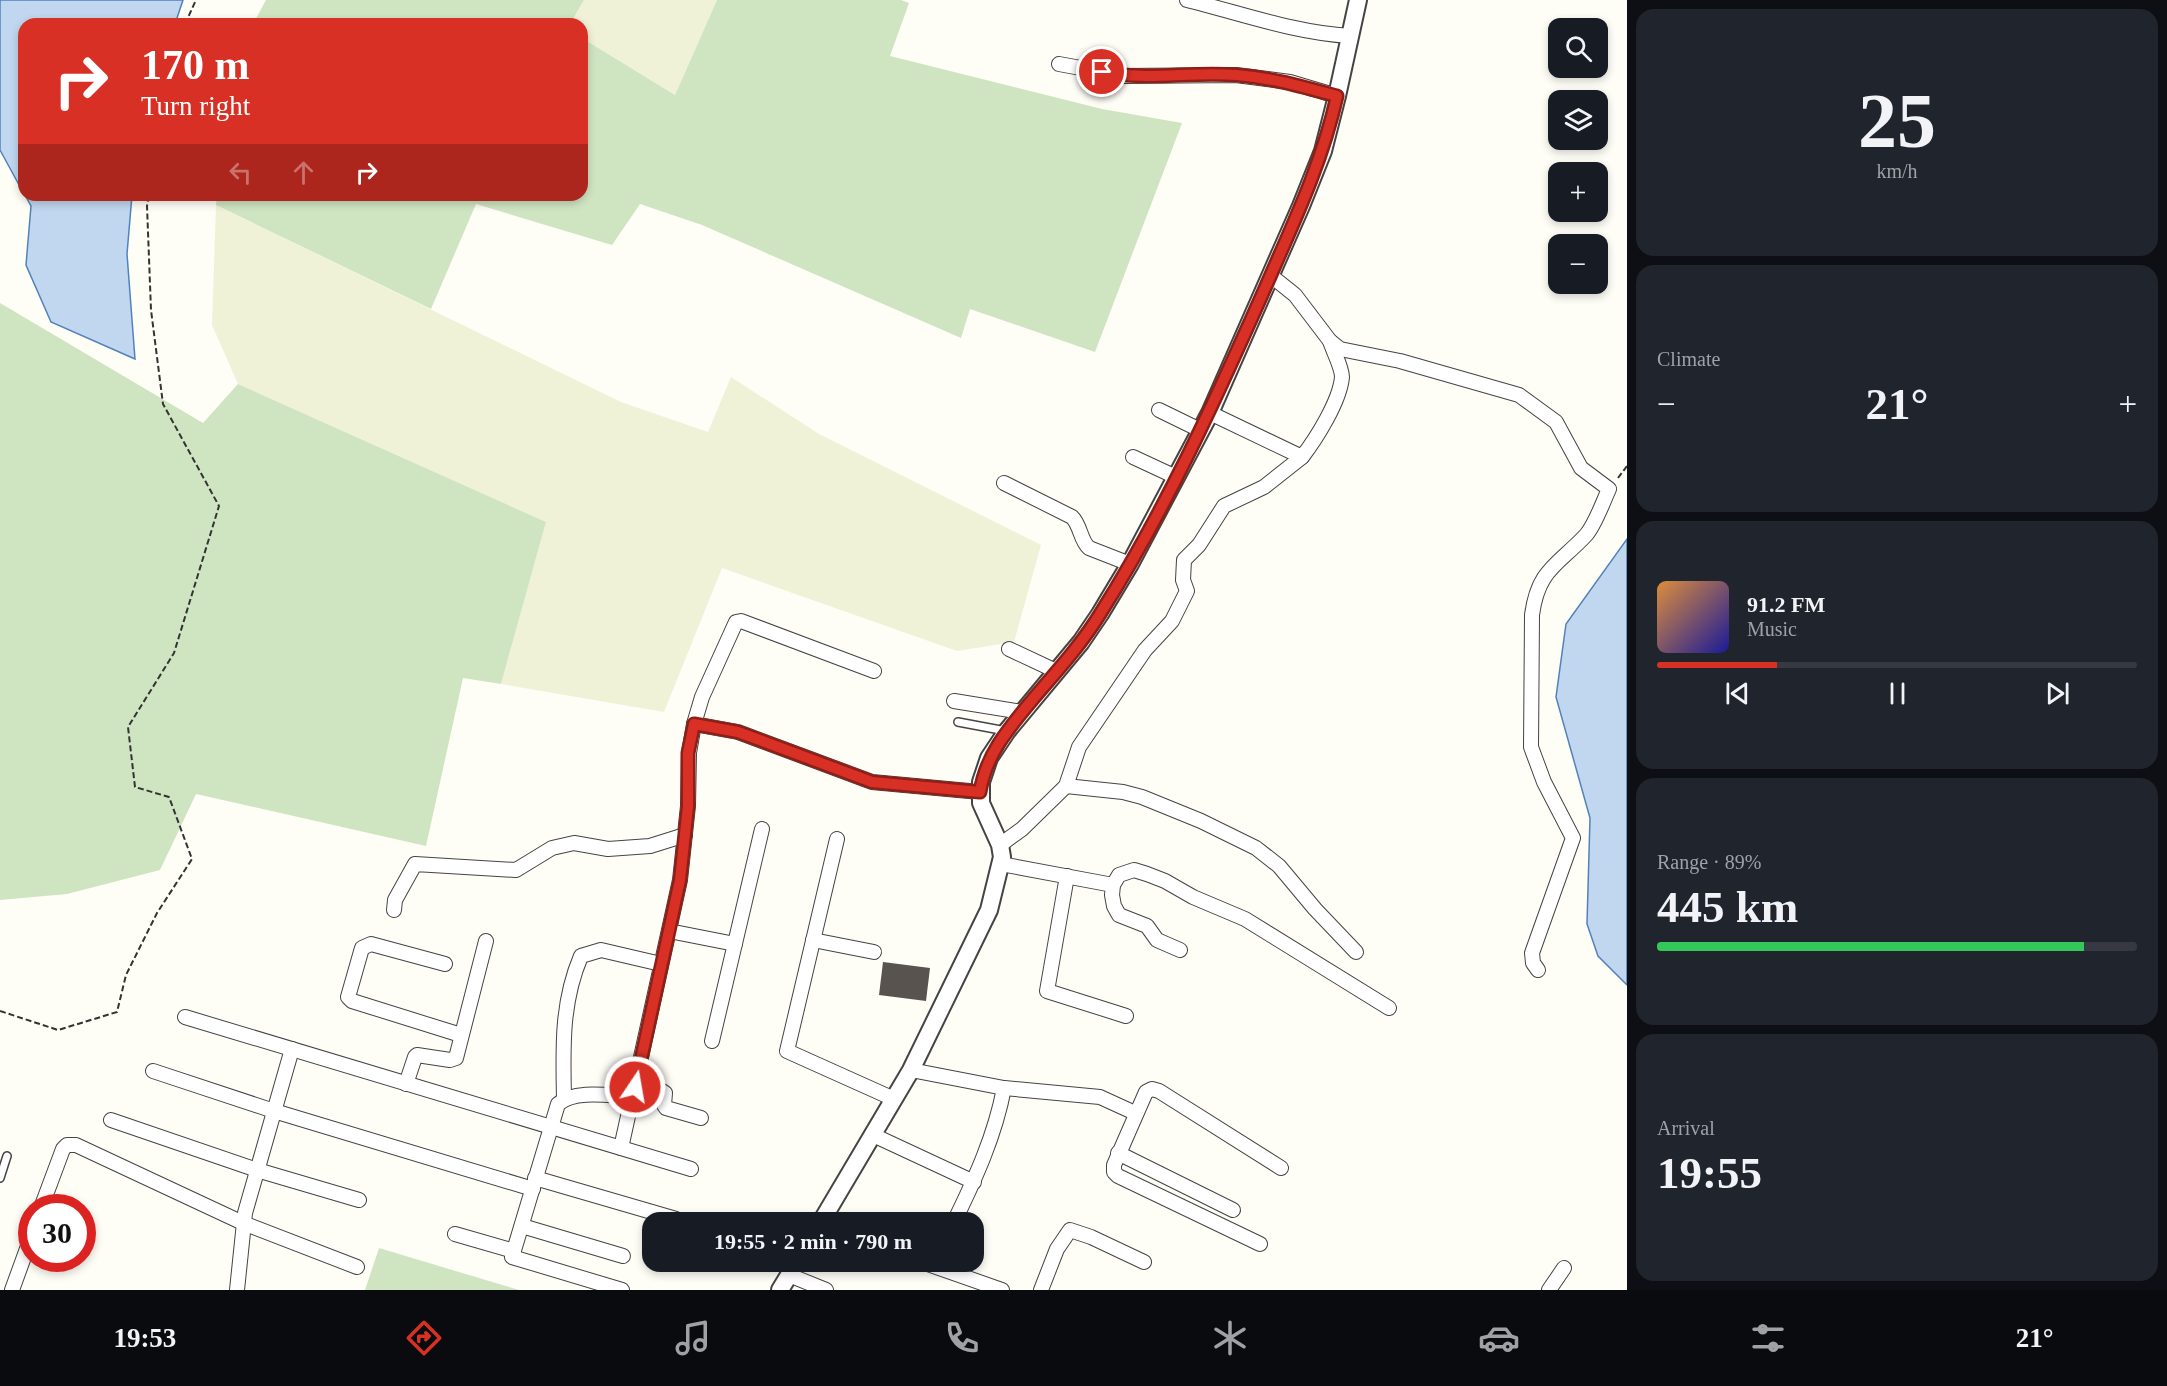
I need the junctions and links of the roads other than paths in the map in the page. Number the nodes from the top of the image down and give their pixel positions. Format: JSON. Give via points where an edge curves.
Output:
{"nodes":[{"id":1,"x":1187,"y":0,"type":"edge"},
{"id":2,"x":1358,"y":0,"type":"edge"},
{"id":3,"x":1350,"y":36,"type":"junction"},
{"id":4,"x":1059,"y":64,"type":"dead end"},
{"id":5,"x":1337,"y":96,"type":"junction"},
{"id":6,"x":1270,"y":275,"type":"junction"},
{"id":7,"x":1329,"y":341,"type":"junction"},
{"id":8,"x":1159,"y":410,"type":"dead end"},
{"id":9,"x":1210,"y":413,"type":"junction"},
{"id":10,"x":1200,"y":430,"type":"junction"},
{"id":11,"x":1133,"y":457,"type":"dead end"},
{"id":12,"x":1302,"y":457,"type":"junction"},
{"id":13,"x":1176,"y":477,"type":"junction"},
{"id":14,"x":1004,"y":483,"type":"dead end"},
{"id":15,"x":1130,"y":564,"type":"junction"},
{"id":16,"x":1009,"y":649,"type":"dead end"},
{"id":17,"x":874,"y":671,"type":"dead end"},
{"id":18,"x":1056,"y":671,"type":"junction"},
{"id":19,"x":954,"y":701,"type":"dead end"},
{"id":20,"x":1022,"y":712,"type":"junction"},
{"id":21,"x":958,"y":722,"type":"dead end"},
{"id":22,"x":694,"y":724,"type":"junction"},
{"id":23,"x":1007,"y":731,"type":"junction"},
{"id":24,"x":1066,"y":786,"type":"junction"},
{"id":25,"x":980,"y":792,"type":"junction"},
{"id":26,"x":762,"y":829,"type":"dead end"},
{"id":27,"x":685,"y":835,"type":"junction"},
{"id":28,"x":837,"y":839,"type":"dead end"},
{"id":29,"x":1000,"y":845,"type":"junction"},
{"id":30,"x":1002,"y":864,"type":"junction"},
{"id":31,"x":1067,"y":876,"type":"junction"},
{"id":32,"x":1113,"y":885,"type":"junction"},
{"id":33,"x":394,"y":910,"type":"dead end"},
{"id":34,"x":669,"y":931,"type":"junction"},
{"id":35,"x":813,"y":940,"type":"junction"},
{"id":36,"x":486,"y":941,"type":"dead end"},
{"id":37,"x":735,"y":944,"type":"junction"},
{"id":38,"x":1180,"y":950,"type":"dead end"},
{"id":39,"x":874,"y":952,"type":"dead end"},
{"id":40,"x":1356,"y":952,"type":"dead end"},
{"id":41,"x":445,"y":964,"type":"dead end"},
{"id":42,"x":662,"y":964,"type":"junction"},
{"id":43,"x":1538,"y":970,"type":"dead end"},
{"id":44,"x":1389,"y":1008,"type":"dead end"},
{"id":45,"x":1126,"y":1016,"type":"dead end"},
{"id":46,"x":185,"y":1017,"type":"dead end"},
{"id":47,"x":461,"y":1035,"type":"junction"},
{"id":48,"x":712,"y":1041,"type":"dead end"},
{"id":49,"x":292,"y":1049,"type":"junction"},
{"id":50,"x":153,"y":1071,"type":"dead end"},
{"id":51,"x":911,"y":1071,"type":"junction"},
{"id":52,"x":406,"y":1084,"type":"junction"},
{"id":53,"x":1004,"y":1088,"type":"junction"},
{"id":54,"x":633,"y":1092,"type":"junction"},
{"id":55,"x":564,"y":1099,"type":"junction"},
{"id":56,"x":894,"y":1099,"type":"junction"},
{"id":57,"x":274,"y":1111,"type":"junction"},
{"id":58,"x":1135,"y":1113,"type":"junction"},
{"id":59,"x":701,"y":1118,"type":"dead end"},
{"id":60,"x":111,"y":1120,"type":"dead end"},
{"id":61,"x":550,"y":1127,"type":"junction"},
{"id":62,"x":873,"y":1135,"type":"junction"},
{"id":63,"x":621,"y":1148,"type":"junction"},
{"id":64,"x":1118,"y":1153,"type":"junction"},
{"id":65,"x":7,"y":1156,"type":"dead end"},
{"id":66,"x":1281,"y":1168,"type":"dead end"},
{"id":67,"x":691,"y":1169,"type":"dead end"},
{"id":68,"x":257,"y":1170,"type":"junction"},
{"id":69,"x":0,"y":1178,"type":"edge"},
{"id":70,"x":974,"y":1182,"type":"junction"},
{"id":71,"x":534,"y":1184,"type":"junction"},
{"id":72,"x":46,"y":1194,"type":"edge"},
{"id":73,"x":359,"y":1200,"type":"dead end"},
{"id":74,"x":1233,"y":1210,"type":"dead end"},
{"id":75,"x":648,"y":1212,"type":"edge"},
{"id":76,"x":827,"y":1212,"type":"edge"},
{"id":77,"x":959,"y":1212,"type":"edge"},
{"id":78,"x":243,"y":1223,"type":"junction"},
{"id":79,"x":522,"y":1226,"type":"junction"},
{"id":80,"x":455,"y":1234,"type":"dead end"},
{"id":81,"x":1260,"y":1244,"type":"dead end"},
{"id":82,"x":514,"y":1251,"type":"junction"},
{"id":83,"x":622,"y":1256,"type":"dead end"},
{"id":84,"x":1144,"y":1262,"type":"dead end"},
{"id":85,"x":357,"y":1267,"type":"dead end"},
{"id":86,"x":1564,"y":1268,"type":"dead end"},
{"id":87,"x":19,"y":1272,"type":"edge"},
{"id":88,"x":791,"y":1272,"type":"edge"},
{"id":89,"x":799,"y":1272,"type":"edge"},
{"id":90,"x":954,"y":1272,"type":"edge"},
{"id":91,"x":12,"y":1290,"type":"edge"},
{"id":92,"x":238,"y":1290,"type":"edge"},
{"id":93,"x":622,"y":1290,"type":"edge"},
{"id":94,"x":780,"y":1290,"type":"edge"},
{"id":95,"x":826,"y":1290,"type":"edge"},
{"id":96,"x":1002,"y":1290,"type":"edge"},
{"id":97,"x":1041,"y":1290,"type":"edge"},
{"id":98,"x":1549,"y":1290,"type":"edge"}],
"edges":[{"from":1,"to":3,"type":"street","via":[[1291,27]]},
{"from":2,"to":3,"type":"street"},
{"from":3,"to":5,"type":"street"},
{"from":4,"to":5,"type":"street","via":[[1124,76],[1236,75],[1290,82]]},
{"from":5,"to":6,"type":"street","via":[[1323,151]]},
{"from":6,"to":7,"type":"street","via":[[1295,295]]},
{"from":6,"to":9,"type":"street"},
{"from":7,"to":12,"type":"street","via":[[1342,376],[1335,401]]},
{"from":7,"to":43,"type":"street","via":[[1340,350],[1400,361],[1519,395],[1556,422],[1581,468],[1609,489],[1588,534],[1551,566],[1535,595],[1532,615],[1531,747],[1573,838],[1532,953]]},
{"from":8,"to":10,"type":"street"},
{"from":9,"to":10,"type":"street"},
{"from":9,"to":12,"type":"street"},
{"from":10,"to":13,"type":"street"},
{"from":11,"to":13,"type":"street"},
{"from":12,"to":24,"type":"street","via":[[1264,487],[1224,506],[1199,545],[1184,560],[1187,591],[1172,621],[1145,650],[1079,747]]},
{"from":13,"to":15,"type":"street"},
{"from":14,"to":15,"type":"street","via":[[1072,517],[1089,548]]},
{"from":15,"to":18,"type":"street","via":[[1091,628]]},
{"from":16,"to":18,"type":"street"},
{"from":17,"to":22,"type":"street","via":[[738,621],[718,660]]},
{"from":18,"to":20,"type":"street"},
{"from":19,"to":20,"type":"street"},
{"from":20,"to":23,"type":"street"},
{"from":21,"to":23,"type":"lane"},
{"from":22,"to":25,"type":"street","via":[[738,732],[872,782]]},
{"from":22,"to":27,"type":"street","via":[[688,753]]},
{"from":23,"to":25,"type":"street","via":[[989,758]]},
{"from":24,"to":29,"type":"street"},
{"from":24,"to":40,"type":"street","via":[[1142,797],[1256,848],[1279,866]]},
{"from":25,"to":29,"type":"street"},
{"from":26,"to":37,"type":"street"},
{"from":27,"to":33,"type":"street","via":[[650,846],[608,849],[574,843],[552,848],[516,870],[415,864],[395,900]]},
{"from":27,"to":34,"type":"street"},
{"from":28,"to":35,"type":"street"},
{"from":29,"to":30,"type":"street"},
{"from":30,"to":31,"type":"street"},
{"from":30,"to":51,"type":"street","via":[[984,923]]},
{"from":31,"to":32,"type":"street"},
{"from":31,"to":45,"type":"street","via":[[1047,991]]},
{"from":32,"to":38,"type":"street","via":[[1114,906],[1119,915],[1147,926],[1157,940]]},
{"from":32,"to":44,"type":"street","via":[[1119,875],[1134,870],[1165,880],[1245,919]]},
{"from":34,"to":37,"type":"street"},
{"from":34,"to":42,"type":"street"},
{"from":35,"to":39,"type":"street"},
{"from":35,"to":56,"type":"street","via":[[787,1051]]},
{"from":36,"to":47,"type":"street"},
{"from":37,"to":48,"type":"street"},
{"from":41,"to":47,"type":"street","via":[[367,945],[362,948],[348,997]]},
{"from":42,"to":54,"type":"street"},
{"from":42,"to":55,"type":"street","via":[[601,950],[581,956],[563,1027]]},
{"from":46,"to":49,"type":"street"},
{"from":47,"to":52,"type":"street","via":[[453,1060],[422,1054],[415,1057]]},
{"from":49,"to":52,"type":"street"},
{"from":49,"to":57,"type":"street"},
{"from":50,"to":57,"type":"street"},
{"from":51,"to":53,"type":"street"},
{"from":51,"to":56,"type":"street"},
{"from":52,"to":61,"type":"street"},
{"from":53,"to":58,"type":"street","via":[[1100,1097]]},
{"from":53,"to":70,"type":"street","via":[[998,1120]]},
{"from":54,"to":55,"type":"street"},
{"from":54,"to":59,"type":"street","via":[[662,1091],[666,1108]]},
{"from":54,"to":63,"type":"street"},
{"from":55,"to":61,"type":"street","via":[[555,1109]]},
{"from":56,"to":62,"type":"street"},
{"from":57,"to":68,"type":"street"},
{"from":57,"to":71,"type":"street"},
{"from":58,"to":64,"type":"street"},
{"from":58,"to":66,"type":"street","via":[[1146,1092],[1160,1091]]},
{"from":60,"to":68,"type":"street"},
{"from":61,"to":63,"type":"street"},
{"from":61,"to":71,"type":"street"},
{"from":62,"to":70,"type":"street"},
{"from":62,"to":76,"type":"street"},
{"from":63,"to":67,"type":"street"},
{"from":64,"to":74,"type":"street"},
{"from":64,"to":81,"type":"street","via":[[1113,1169],[1118,1176]]},
{"from":65,"to":69,"type":"lane"},
{"from":68,"to":73,"type":"street"},
{"from":68,"to":78,"type":"street"},
{"from":70,"to":77,"type":"street"},
{"from":71,"to":75,"type":"street"},
{"from":71,"to":79,"type":"street"},
{"from":72,"to":78,"type":"street","via":[[63,1149],[71,1144]]},
{"from":78,"to":85,"type":"street"},
{"from":78,"to":92,"type":"street"},
{"from":79,"to":82,"type":"street"},
{"from":79,"to":83,"type":"street"},
{"from":80,"to":82,"type":"street"},
{"from":82,"to":93,"type":"street","via":[[512,1257]]},
{"from":84,"to":97,"type":"street","via":[[1070,1230],[1057,1249]]},
{"from":86,"to":98,"type":"street"},
{"from":87,"to":91,"type":"street"},
{"from":88,"to":94,"type":"street"},
{"from":89,"to":95,"type":"street"},
{"from":90,"to":96,"type":"street"}]}
